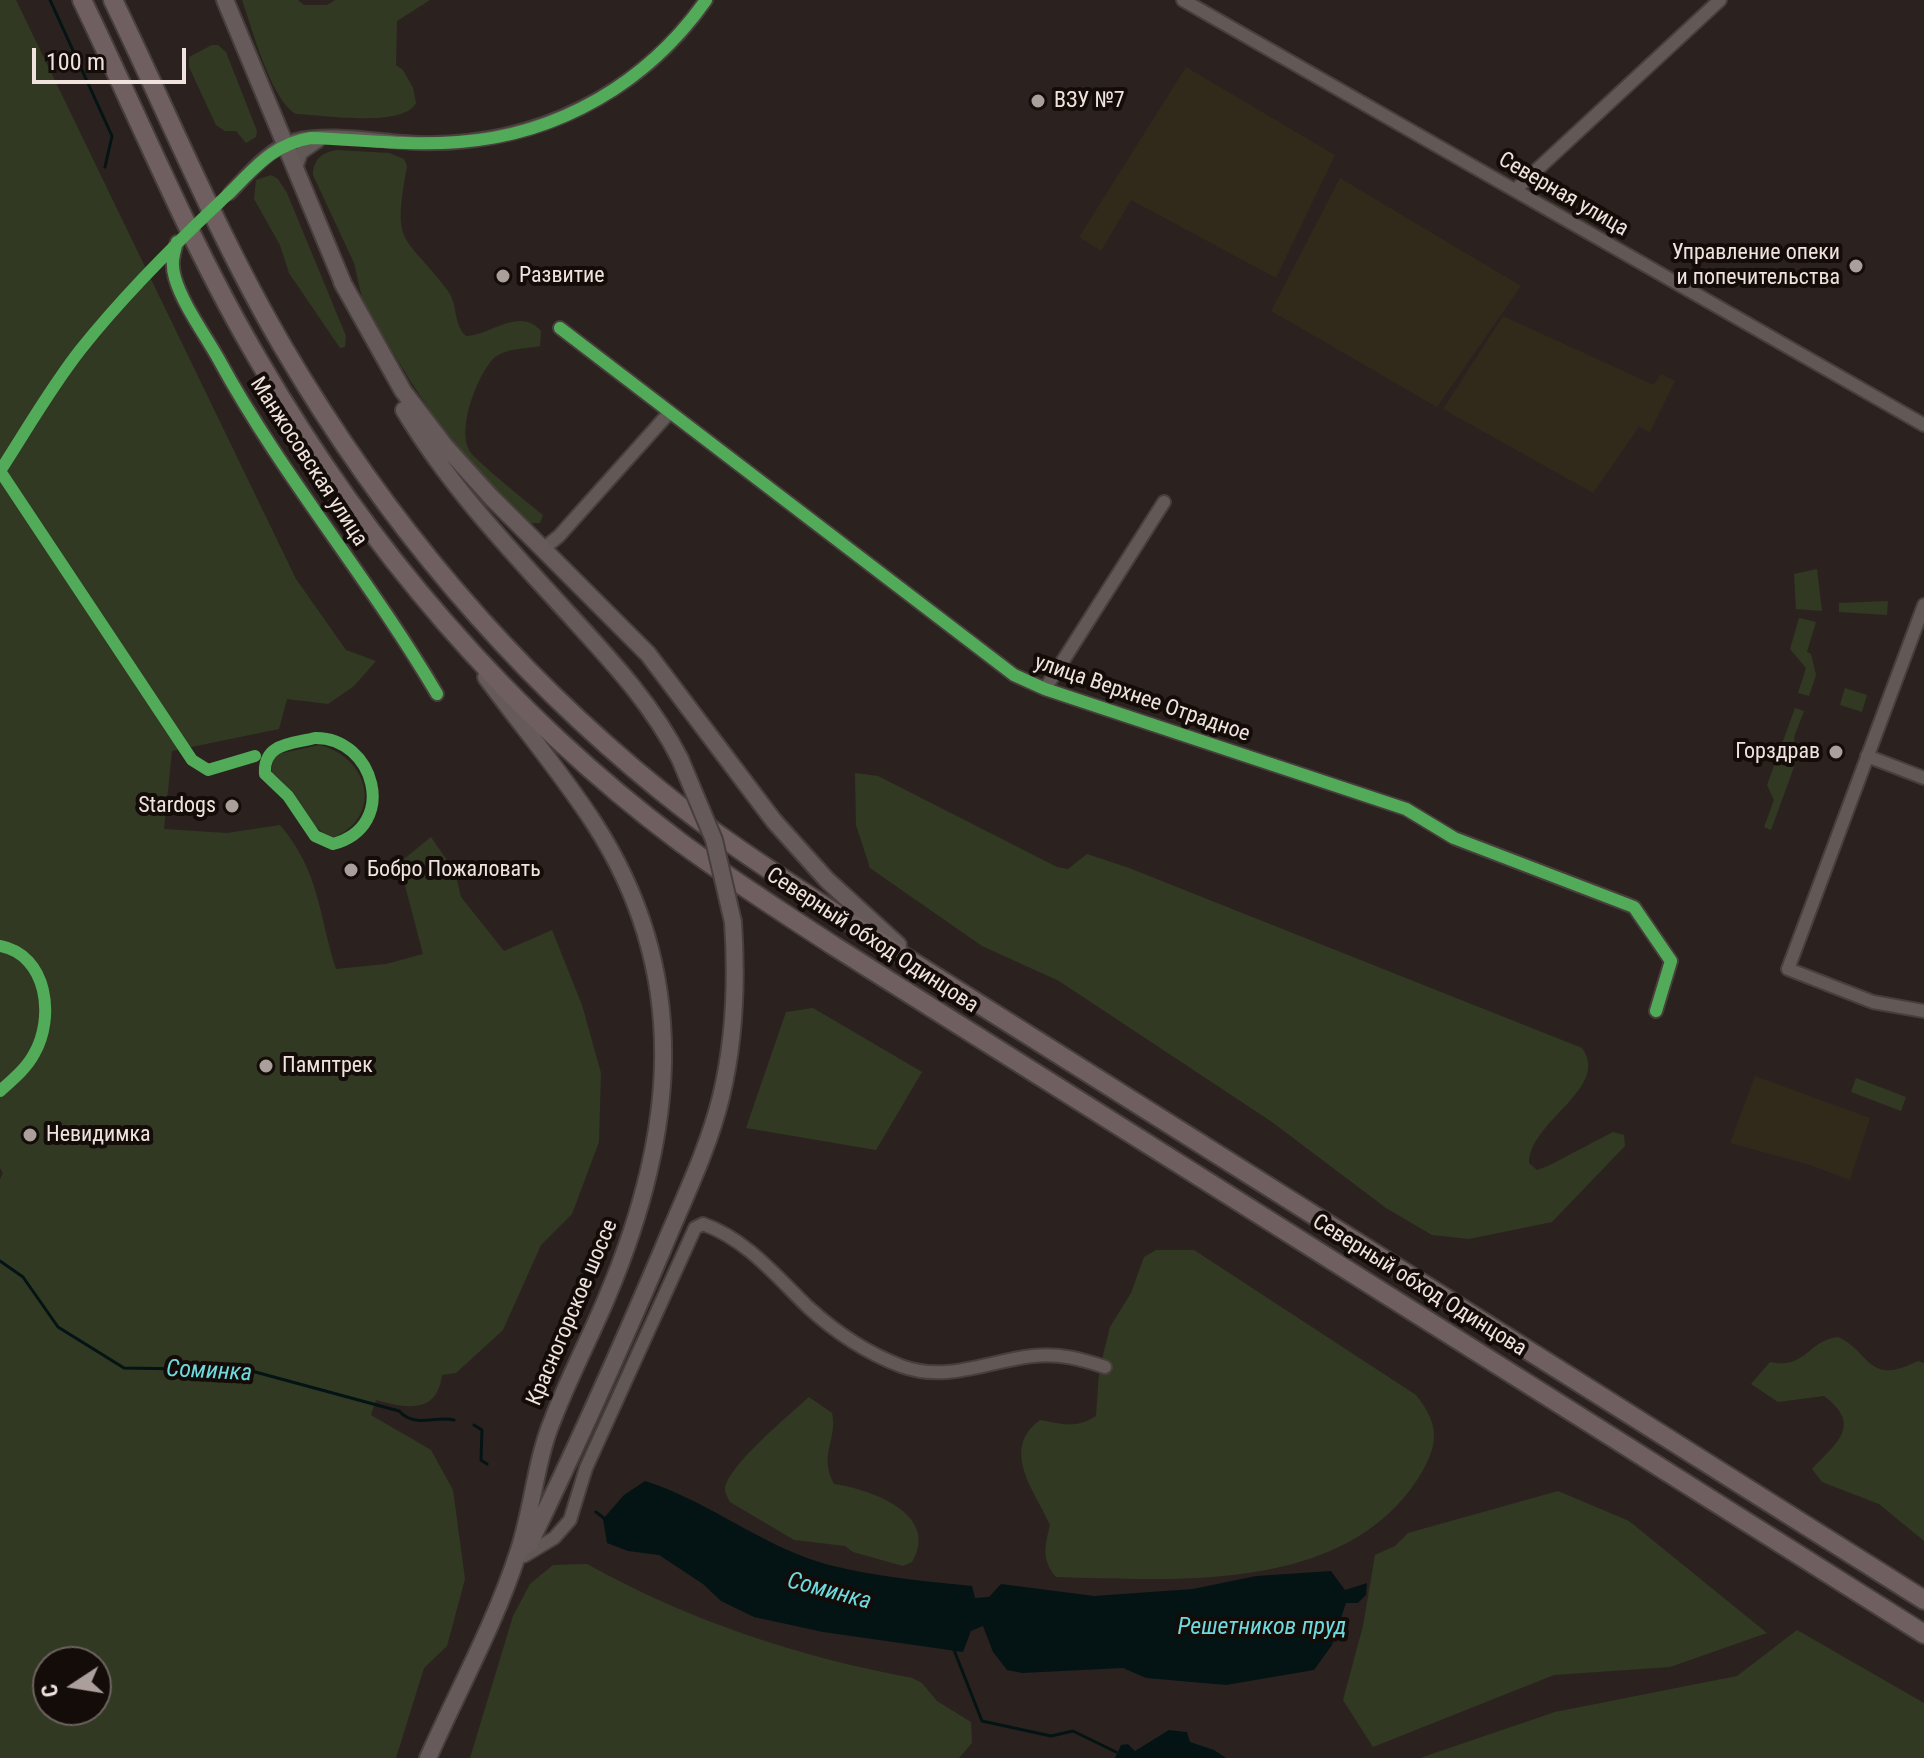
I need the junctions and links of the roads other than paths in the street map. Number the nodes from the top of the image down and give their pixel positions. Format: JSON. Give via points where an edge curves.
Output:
{"nodes":[{"id":1,"x":82,"y":0,"type":"edge"},
{"id":2,"x":113,"y":0,"type":"edge"},
{"id":3,"x":223,"y":0,"type":"edge"},
{"id":4,"x":706,"y":0,"type":"edge"},
{"id":5,"x":1183,"y":0,"type":"edge"},
{"id":6,"x":1720,"y":0,"type":"edge"},
{"id":7,"x":330,"y":139,"type":"junction"},
{"id":8,"x":284,"y":146,"type":"junction"},
{"id":9,"x":295,"y":171,"type":"junction"},
{"id":10,"x":1515,"y":190,"type":"junction"},
{"id":11,"x":230,"y":193,"type":"tunnel mouth"},
{"id":12,"x":177,"y":242,"type":"dead end"},
{"id":13,"x":342,"y":282,"type":"junction"},
{"id":14,"x":560,"y":328,"type":"dead end"},
{"id":15,"x":669,"y":413,"type":"junction"},
{"id":16,"x":1924,"y":425,"type":"edge"},
{"id":17,"x":1164,"y":502,"type":"dead end"},
{"id":18,"x":543,"y":549,"type":"junction"},
{"id":19,"x":1924,"y":605,"type":"edge"},
{"id":20,"x":448,"y":626,"type":"junction"},
{"id":21,"x":1045,"y":689,"type":"junction"},
{"id":22,"x":437,"y":694,"type":"dead end"},
{"id":23,"x":1867,"y":756,"type":"junction"},
{"id":24,"x":1924,"y":778,"type":"edge"},
{"id":25,"x":981,"y":1006,"type":"junction"},
{"id":26,"x":1656,"y":1011,"type":"dead end"},
{"id":27,"x":1924,"y":1011,"type":"edge"},
{"id":28,"x":1105,"y":1367,"type":"dead end"},
{"id":29,"x":524,"y":1556,"type":"junction"},
{"id":30,"x":1924,"y":1600,"type":"edge"},
{"id":31,"x":500,"y":1604,"type":"junction"},
{"id":32,"x":1924,"y":1634,"type":"edge"},
{"id":33,"x":428,"y":1758,"type":"edge"}],
"edges":[{"from":1,"to":20,"type":"highway","name":"Северный обход Одинцова","via":[[258,360],[332,478]]},
{"from":2,"to":25,"type":"highway","name":"Северный обход Одинцова","via":[[282,345],[356,462],[470,608],[572,714],[697,819]]},
{"from":3,"to":8,"type":"main road"},
{"from":4,"to":7,"type":"street","via":[[678,37],[638,73],[585,107],[544,125],[455,142]]},
{"from":5,"to":10,"type":"street","name":"Северная улица"},
{"from":6,"to":10,"type":"street"},
{"from":7,"to":8,"type":"street","via":[[296,140]]},
{"from":7,"to":9,"type":"street","via":[[307,147]]},
{"from":8,"to":9,"type":"main road"},
{"from":8,"to":11,"type":"street","via":[[267,155]]},
{"from":9,"to":13,"type":"main road"},
{"from":10,"to":16,"type":"street","name":"Северная улица"},
{"from":12,"to":22,"type":"street","name":"Манжосовская улица","via":[[172,261],[176,281],[227,376]]},
{"from":13,"to":18,"type":"main road","via":[[423,419]]},
{"from":13,"to":29,"type":"main road","bridge":true,"via":[[396,395],[432,454],[475,510],[622,674],[680,759],[714,840],[733,922],[737,981],[727,1070],[713,1125],[638,1308]]},
{"from":14,"to":15,"type":"street","name":"улица Верхнее Отрадное"},
{"from":15,"to":18,"type":"street"},
{"from":15,"to":21,"type":"street","name":"улица Верхнее Отрадное","via":[[987,657]]},
{"from":17,"to":21,"type":"street"},
{"from":18,"to":25,"type":"main road","via":[[648,654],[774,821],[827,880],[884,934]]},
{"from":19,"to":23,"type":"street"},
{"from":20,"to":31,"type":"main road","name":"Красногорское шоссе","via":[[595,824],[644,931],[657,980],[664,1049],[661,1121],[646,1184],[622,1259],[548,1432],[527,1523]]},
{"from":20,"to":32,"type":"highway","name":"Северный обход Одинцова","via":[[575,755],[717,869]]},
{"from":21,"to":26,"type":"street","name":"улица Верхнее Отрадное","via":[[1406,809],[1454,838],[1634,907],[1671,961]]},
{"from":23,"to":24,"type":"street"},
{"from":23,"to":27,"type":"street","via":[[1788,969],[1873,1002]]},
{"from":25,"to":30,"type":"highway","name":"Северный обход Одинцова"},
{"from":28,"to":29,"type":"street","via":[[1068,1356],[1032,1356],[949,1373],[898,1365],[840,1334],[736,1240],[703,1224],[695,1228],[586,1468],[570,1520],[554,1538]]},
{"from":29,"to":31,"type":"main road"},
{"from":31,"to":33,"type":"main road","name":"Красногорское шоссе"}]}
